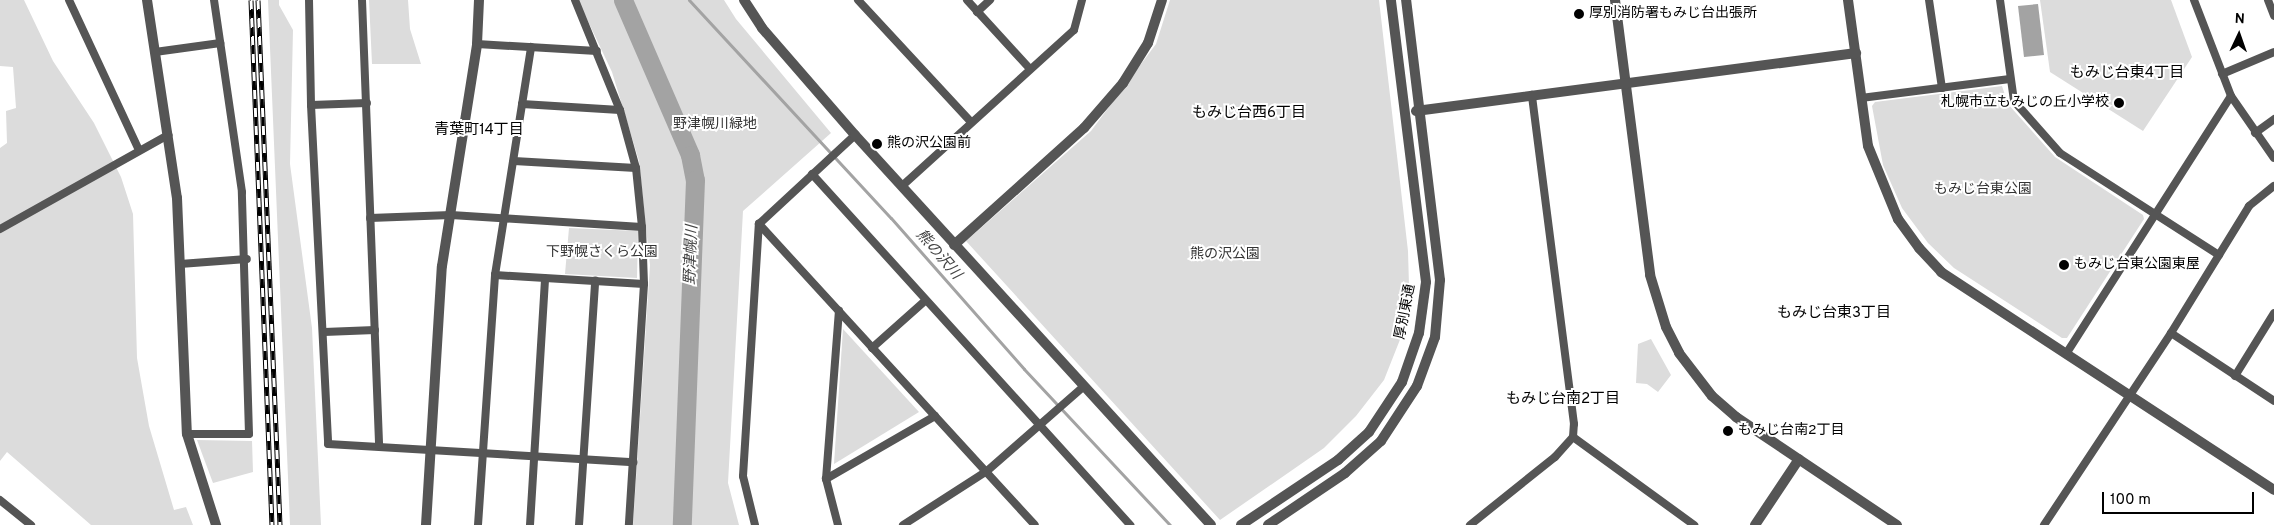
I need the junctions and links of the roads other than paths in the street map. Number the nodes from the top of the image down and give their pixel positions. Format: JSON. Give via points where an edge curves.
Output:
{"nodes":[{"id":1,"x":69,"y":0,"type":"edge"},
{"id":2,"x":147,"y":0,"type":"edge"},
{"id":3,"x":214,"y":0,"type":"edge"},
{"id":4,"x":309,"y":0,"type":"edge"},
{"id":5,"x":362,"y":0,"type":"edge"},
{"id":6,"x":479,"y":0,"type":"edge"},
{"id":7,"x":574,"y":0,"type":"edge"},
{"id":8,"x":744,"y":0,"type":"edge"},
{"id":9,"x":858,"y":0,"type":"edge"},
{"id":10,"x":966,"y":0,"type":"edge"},
{"id":11,"x":990,"y":0,"type":"edge"},
{"id":12,"x":1082,"y":0,"type":"edge"},
{"id":13,"x":1162,"y":0,"type":"edge"},
{"id":14,"x":1391,"y":0,"type":"edge"},
{"id":15,"x":1406,"y":0,"type":"edge"},
{"id":16,"x":1615,"y":0,"type":"edge"},
{"id":17,"x":1848,"y":0,"type":"edge"},
{"id":18,"x":1929,"y":0,"type":"edge"},
{"id":19,"x":2000,"y":0,"type":"edge"},
{"id":20,"x":2194,"y":0,"type":"edge"},
{"id":21,"x":2268,"y":0,"type":"edge"},
{"id":22,"x":977,"y":12,"type":"junction"},
{"id":23,"x":2274,"y":16,"type":"edge"},
{"id":24,"x":220,"y":43,"type":"junction"},
{"id":25,"x":477,"y":44,"type":"junction"},
{"id":26,"x":531,"y":48,"type":"junction"},
{"id":27,"x":597,"y":51,"type":"junction"},
{"id":28,"x":154,"y":52,"type":"junction"},
{"id":29,"x":2274,"y":52,"type":"edge"},
{"id":30,"x":1856,"y":53,"type":"junction"},
{"id":31,"x":1030,"y":69,"type":"junction"},
{"id":32,"x":2222,"y":74,"type":"junction"},
{"id":33,"x":2010,"y":79,"type":"junction"},
{"id":34,"x":1627,"y":84,"type":"junction"},
{"id":35,"x":1942,"y":88,"type":"junction"},
{"id":36,"x":1532,"y":95,"type":"junction"},
{"id":37,"x":2231,"y":96,"type":"junction"},
{"id":38,"x":1861,"y":98,"type":"junction"},
{"id":39,"x":367,"y":103,"type":"junction"},
{"id":40,"x":522,"y":104,"type":"junction"},
{"id":41,"x":311,"y":105,"type":"junction"},
{"id":42,"x":620,"y":110,"type":"junction"},
{"id":43,"x":1421,"y":110,"type":"junction"},
{"id":44,"x":1406,"y":112,"type":"junction"},
{"id":45,"x":2274,"y":119,"type":"edge"},
{"id":46,"x":971,"y":122,"type":"junction"},
{"id":47,"x":2256,"y":133,"type":"junction"},
{"id":48,"x":168,"y":135,"type":"junction"},
{"id":49,"x":855,"y":135,"type":"junction"},
{"id":50,"x":139,"y":150,"type":"junction"},
{"id":51,"x":2274,"y":158,"type":"edge"},
{"id":52,"x":514,"y":161,"type":"junction"},
{"id":53,"x":636,"y":168,"type":"junction"},
{"id":54,"x":812,"y":174,"type":"junction"},
{"id":55,"x":902,"y":186,"type":"junction"},
{"id":56,"x":2274,"y":186,"type":"edge"},
{"id":57,"x":451,"y":215,"type":"junction"},
{"id":58,"x":2155,"y":215,"type":"junction"},
{"id":59,"x":370,"y":218,"type":"junction"},
{"id":60,"x":506,"y":218,"type":"junction"},
{"id":61,"x":759,"y":224,"type":"junction"},
{"id":62,"x":642,"y":227,"type":"junction"},
{"id":63,"x":0,"y":229,"type":"edge"},
{"id":64,"x":954,"y":245,"type":"junction"},
{"id":65,"x":2219,"y":256,"type":"junction"},
{"id":66,"x":247,"y":259,"type":"junction"},
{"id":67,"x":180,"y":264,"type":"junction"},
{"id":68,"x":495,"y":275,"type":"junction"},
{"id":69,"x":545,"y":278,"type":"junction"},
{"id":70,"x":595,"y":281,"type":"junction"},
{"id":71,"x":644,"y":284,"type":"junction"},
{"id":72,"x":925,"y":301,"type":"junction"},
{"id":73,"x":839,"y":310,"type":"junction"},
{"id":74,"x":2274,"y":313,"type":"edge"},
{"id":75,"x":374,"y":330,"type":"junction"},
{"id":76,"x":324,"y":332,"type":"junction"},
{"id":77,"x":2171,"y":333,"type":"junction"},
{"id":78,"x":872,"y":348,"type":"junction"},
{"id":79,"x":2066,"y":354,"type":"junction"},
{"id":80,"x":2235,"y":376,"type":"junction"},
{"id":81,"x":1082,"y":387,"type":"junction"},
{"id":82,"x":2131,"y":396,"type":"junction"},
{"id":83,"x":2274,"y":402,"type":"edge"},
{"id":84,"x":935,"y":416,"type":"junction"},
{"id":85,"x":1039,"y":426,"type":"junction"},
{"id":86,"x":187,"y":434,"type":"junction"},
{"id":87,"x":1572,"y":437,"type":"junction"},
{"id":88,"x":379,"y":445,"type":"junction"},
{"id":89,"x":431,"y":449,"type":"junction"},
{"id":90,"x":483,"y":452,"type":"junction"},
{"id":91,"x":534,"y":456,"type":"junction"},
{"id":92,"x":584,"y":459,"type":"junction"},
{"id":93,"x":1799,"y":459,"type":"junction"},
{"id":94,"x":633,"y":462,"type":"junction"},
{"id":95,"x":987,"y":471,"type":"junction"},
{"id":96,"x":826,"y":479,"type":"junction"},
{"id":97,"x":2274,"y":490,"type":"edge"},
{"id":98,"x":0,"y":500,"type":"edge"},
{"id":99,"x":1033,"y":524,"type":"edge"},
{"id":100,"x":31,"y":525,"type":"edge"},
{"id":101,"x":216,"y":525,"type":"edge"},
{"id":102,"x":426,"y":525,"type":"edge"},
{"id":103,"x":478,"y":525,"type":"edge"},
{"id":104,"x":530,"y":525,"type":"edge"},
{"id":105,"x":579,"y":525,"type":"edge"},
{"id":106,"x":629,"y":525,"type":"edge"},
{"id":107,"x":755,"y":525,"type":"edge"},
{"id":108,"x":838,"y":525,"type":"edge"},
{"id":109,"x":903,"y":525,"type":"edge"},
{"id":110,"x":1130,"y":525,"type":"edge"},
{"id":111,"x":1211,"y":525,"type":"edge"},
{"id":112,"x":1241,"y":525,"type":"edge"},
{"id":113,"x":1268,"y":525,"type":"edge"},
{"id":114,"x":1470,"y":525,"type":"edge"},
{"id":115,"x":1694,"y":525,"type":"edge"},
{"id":116,"x":1754,"y":525,"type":"edge"},
{"id":117,"x":1897,"y":525,"type":"edge"},
{"id":118,"x":2044,"y":525,"type":"edge"}],
"edges":[{"from":1,"to":50,"type":"street"},
{"from":2,"to":28,"type":"street"},
{"from":3,"to":24,"type":"street"},
{"from":4,"to":41,"type":"street"},
{"from":5,"to":39,"type":"street"},
{"from":6,"to":25,"type":"street"},
{"from":7,"to":27,"type":"street"},
{"from":8,"to":49,"type":"street","via":[[762,28]]},
{"from":9,"to":46,"type":"street"},
{"from":10,"to":22,"type":"street"},
{"from":11,"to":22,"type":"street"},
{"from":12,"to":31,"type":"street","via":[[1074,30]]},
{"from":13,"to":64,"type":"street","via":[[1148,43],[1123,83],[1084,128]]},
{"from":14,"to":44,"type":"street","name":"厚別東通"},
{"from":15,"to":43,"type":"street","name":"厚別東通"},
{"from":16,"to":34,"type":"street"},
{"from":17,"to":30,"type":"street"},
{"from":18,"to":35,"type":"street"},
{"from":19,"to":33,"type":"street"},
{"from":20,"to":32,"type":"street"},
{"from":21,"to":23,"type":"street"},
{"from":22,"to":31,"type":"street"},
{"from":24,"to":28,"type":"street"},
{"from":24,"to":66,"type":"street","via":[[242,192]]},
{"from":25,"to":26,"type":"street"},
{"from":25,"to":57,"type":"street"},
{"from":26,"to":27,"type":"street"},
{"from":26,"to":40,"type":"street"},
{"from":27,"to":42,"type":"street"},
{"from":28,"to":48,"type":"street"},
{"from":29,"to":32,"type":"street"},
{"from":30,"to":34,"type":"street"},
{"from":30,"to":38,"type":"street"},
{"from":31,"to":46,"type":"street"},
{"from":32,"to":37,"type":"street"},
{"from":33,"to":35,"type":"street"},
{"from":33,"to":58,"type":"street","via":[[2014,101],[2060,153]]},
{"from":34,"to":36,"type":"street"},
{"from":34,"to":93,"type":"street","via":[[1650,275],[1666,327],[1679,353],[1712,396],[1736,417]]},
{"from":35,"to":38,"type":"street"},
{"from":36,"to":43,"type":"street"},
{"from":36,"to":87,"type":"street","via":[[1574,424]]},
{"from":37,"to":47,"type":"street"},
{"from":37,"to":58,"type":"street"},
{"from":38,"to":79,"type":"street","via":[[1868,146],[1882,186],[1898,219],[1919,248],[1941,272]]},
{"from":39,"to":41,"type":"street"},
{"from":39,"to":59,"type":"street"},
{"from":40,"to":42,"type":"street"},
{"from":40,"to":52,"type":"street"},
{"from":41,"to":76,"type":"street"},
{"from":42,"to":53,"type":"street"},
{"from":43,"to":44,"type":"street"},
{"from":43,"to":113,"type":"street","name":"厚別東通","via":[[1440,280],[1435,337],[1417,386],[1380,441],[1345,473]]},
{"from":44,"to":112,"type":"street","name":"厚別東通","via":[[1426,282],[1419,333],[1402,382],[1369,432],[1338,460]]},
{"from":45,"to":47,"type":"street"},
{"from":46,"to":55,"type":"street"},
{"from":47,"to":51,"type":"street"},
{"from":48,"to":50,"type":"street"},
{"from":48,"to":67,"type":"street","via":[[177,198]]},
{"from":49,"to":54,"type":"street"},
{"from":49,"to":55,"type":"street"},
{"from":50,"to":63,"type":"street"},
{"from":52,"to":53,"type":"street"},
{"from":52,"to":60,"type":"street"},
{"from":53,"to":62,"type":"street"},
{"from":54,"to":61,"type":"street"},
{"from":54,"to":72,"type":"street"},
{"from":55,"to":64,"type":"street"},
{"from":56,"to":65,"type":"street","via":[[2249,206]]},
{"from":57,"to":59,"type":"street"},
{"from":57,"to":60,"type":"street"},
{"from":57,"to":89,"type":"street","via":[[442,266]]},
{"from":58,"to":65,"type":"street"},
{"from":58,"to":79,"type":"street"},
{"from":59,"to":75,"type":"street"},
{"from":60,"to":62,"type":"street"},
{"from":60,"to":68,"type":"street"},
{"from":61,"to":73,"type":"street"},
{"from":61,"to":107,"type":"street","via":[[743,476]]},
{"from":62,"to":71,"type":"street"},
{"from":64,"to":81,"type":"street"},
{"from":65,"to":77,"type":"street"},
{"from":66,"to":67,"type":"street"},
{"from":66,"to":86,"type":"street","via":[[249,434]]},
{"from":67,"to":86,"type":"street"},
{"from":68,"to":69,"type":"street"},
{"from":68,"to":90,"type":"street"},
{"from":69,"to":70,"type":"street"},
{"from":69,"to":91,"type":"street"},
{"from":70,"to":71,"type":"street"},
{"from":70,"to":92,"type":"street"},
{"from":71,"to":94,"type":"street"},
{"from":72,"to":78,"type":"street"},
{"from":72,"to":85,"type":"street"},
{"from":73,"to":78,"type":"street"},
{"from":73,"to":96,"type":"street"},
{"from":74,"to":80,"type":"street"},
{"from":75,"to":76,"type":"street"},
{"from":75,"to":88,"type":"street"},
{"from":76,"to":88,"type":"street","via":[[328,444]]},
{"from":77,"to":80,"type":"street"},
{"from":77,"to":82,"type":"street"},
{"from":78,"to":84,"type":"street"},
{"from":79,"to":82,"type":"street"},
{"from":80,"to":83,"type":"street"},
{"from":81,"to":85,"type":"street"},
{"from":81,"to":111,"type":"street"},
{"from":82,"to":97,"type":"street"},
{"from":82,"to":118,"type":"street"},
{"from":84,"to":95,"type":"street"},
{"from":84,"to":96,"type":"street"},
{"from":85,"to":95,"type":"street"},
{"from":85,"to":110,"type":"street"},
{"from":86,"to":101,"type":"street"},
{"from":87,"to":114,"type":"street","via":[[1555,458]]},
{"from":87,"to":115,"type":"street"},
{"from":88,"to":89,"type":"street"},
{"from":89,"to":90,"type":"street"},
{"from":89,"to":102,"type":"street"},
{"from":90,"to":91,"type":"street"},
{"from":90,"to":103,"type":"street"},
{"from":91,"to":92,"type":"street"},
{"from":91,"to":104,"type":"street"},
{"from":92,"to":94,"type":"street"},
{"from":92,"to":105,"type":"street"},
{"from":93,"to":116,"type":"street"},
{"from":93,"to":117,"type":"street"},
{"from":94,"to":106,"type":"street"},
{"from":95,"to":99,"type":"street"},
{"from":95,"to":109,"type":"street"},
{"from":96,"to":108,"type":"street"},
{"from":98,"to":100,"type":"street"}]}
